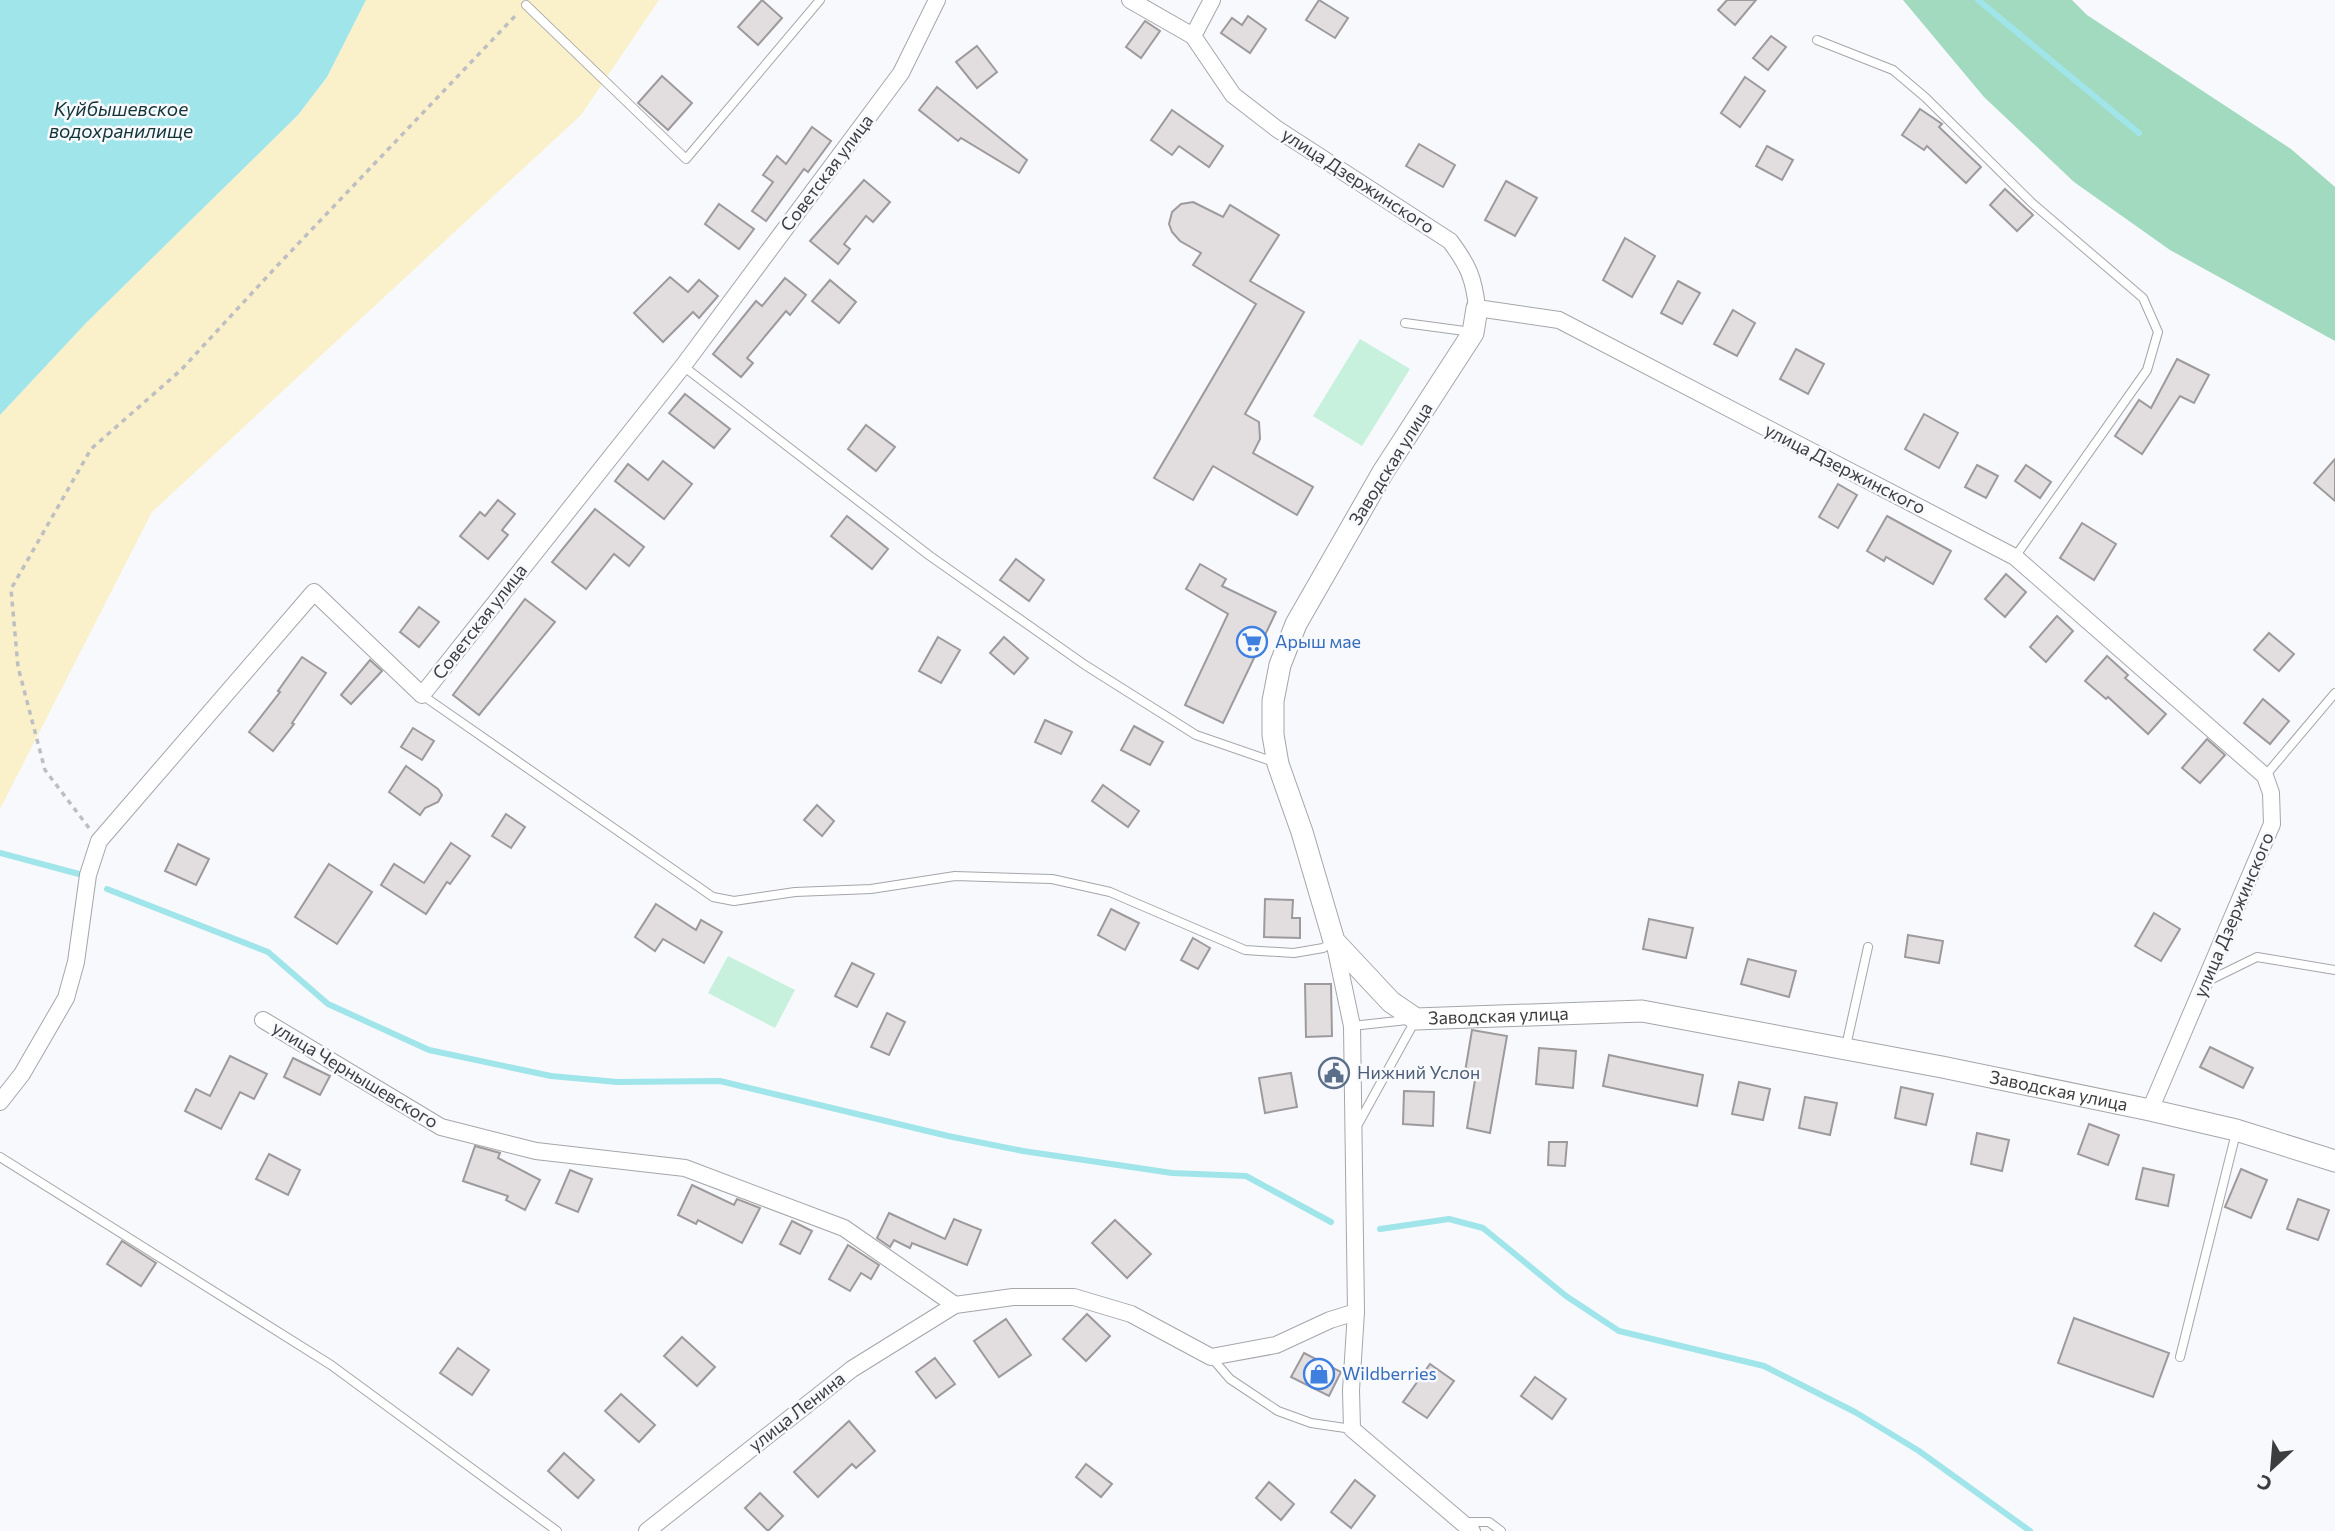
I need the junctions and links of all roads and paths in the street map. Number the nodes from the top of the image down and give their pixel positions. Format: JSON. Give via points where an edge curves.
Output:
{"nodes":[{"id":1,"x":820,"y":0,"type":"edge"},
{"id":2,"x":937,"y":0,"type":"edge"},
{"id":3,"x":1130,"y":0,"type":"edge"},
{"id":4,"x":1212,"y":0,"type":"edge"},
{"id":5,"x":526,"y":5,"type":"joint"},
{"id":6,"x":1193,"y":36,"type":"junction"},
{"id":7,"x":1817,"y":40,"type":"dead end"},
{"id":8,"x":1477,"y":308,"type":"junction"},
{"id":9,"x":1405,"y":323,"type":"dead end"},
{"id":10,"x":1474,"y":333,"type":"junction"},
{"id":11,"x":683,"y":366,"type":"junction"},
{"id":12,"x":2015,"y":557,"type":"junction"},
{"id":13,"x":2335,"y":693,"type":"edge"},
{"id":14,"x":422,"y":695,"type":"junction"},
{"id":15,"x":1278,"y":764,"type":"junction"},
{"id":16,"x":2265,"y":776,"type":"junction"},
{"id":17,"x":99,"y":841,"type":"junction"},
{"id":18,"x":1334,"y":941,"type":"junction"},
{"id":19,"x":1868,"y":947,"type":"dead end"},
{"id":20,"x":2335,"y":970,"type":"edge"},
{"id":21,"x":2206,"y":982,"type":"junction"},
{"id":22,"x":1416,"y":1019,"type":"junction"},
{"id":23,"x":263,"y":1020,"type":"dead end"},
{"id":24,"x":1352,"y":1026,"type":"junction"},
{"id":25,"x":1845,"y":1050,"type":"junction"},
{"id":26,"x":0,"y":1102,"type":"edge"},
{"id":27,"x":2150,"y":1110,"type":"junction"},
{"id":28,"x":2236,"y":1130,"type":"junction"},
{"id":29,"x":1355,"y":1131,"type":"junction"},
{"id":30,"x":0,"y":1157,"type":"edge"},
{"id":31,"x":2335,"y":1161,"type":"edge"},
{"id":32,"x":955,"y":1305,"type":"junction"},
{"id":33,"x":1356,"y":1312,"type":"junction"},
{"id":34,"x":1211,"y":1357,"type":"junction"},
{"id":35,"x":2180,"y":1357,"type":"dead end"},
{"id":36,"x":1352,"y":1429,"type":"junction"},
{"id":37,"x":1467,"y":1527,"type":"edge"},
{"id":38,"x":557,"y":1531,"type":"edge"},
{"id":39,"x":647,"y":1531,"type":"edge"},
{"id":40,"x":1501,"y":1531,"type":"edge"}],
"edges":[{"from":1,"to":5,"type":"lane","via":[[686,159]]},
{"from":2,"to":11,"type":"street","name":"Советская улица","via":[[901,73]]},
{"from":3,"to":6,"type":"street","name":"улица Дзержинского"},
{"from":4,"to":6,"type":"street"},
{"from":5,"to":17,"type":"path","via":[[181,370],[91,449],[11,589],[18,667],[45,770]]},
{"from":6,"to":8,"type":"street","name":"улица Дзержинского","via":[[1233,94],[1277,130],[1450,241],[1467,264]]},
{"from":7,"to":12,"type":"lane","via":[[1893,70],[2032,203],[2143,298],[2158,332],[2147,370]]},
{"from":8,"to":10,"type":"street","name":"Заводская улица"},
{"from":8,"to":12,"type":"street","name":"улица Дзержинского","via":[[1559,320]]},
{"from":9,"to":10,"type":"lane"},
{"from":10,"to":15,"type":"street","name":"Заводская улица","via":[[1382,472],[1296,624],[1280,665],[1273,701]]},
{"from":11,"to":14,"type":"street","name":"Советская улица"},
{"from":11,"to":15,"type":"lane","via":[[930,556],[1085,665],[1196,735]]},
{"from":12,"to":16,"type":"street","name":"улица Дзержинского"},
{"from":13,"to":16,"type":"lane"},
{"from":14,"to":17,"type":"street","name":"Советская улица","via":[[314,592]]},
{"from":14,"to":18,"type":"lane","via":[[713,897],[734,901],[955,876],[1052,879],[1110,892],[1245,950],[1294,953]]},
{"from":15,"to":18,"type":"street","name":"Заводская улица"},
{"from":16,"to":21,"type":"street","name":"улица Дзержинского","via":[[2272,824]]},
{"from":17,"to":26,"type":"street","name":"Советская улица","via":[[88,875],[76,962],[66,998],[22,1074]]},
{"from":18,"to":22,"type":"street","name":"Заводская улица","via":[[1391,1002]]},
{"from":18,"to":24,"type":"street"},
{"from":19,"to":25,"type":"lane"},
{"from":20,"to":21,"type":"lane","via":[[2256,957]]},
{"from":21,"to":27,"type":"street","name":"улица Дзержинского"},
{"from":22,"to":24,"type":"lane"},
{"from":22,"to":25,"type":"street","name":"Заводская улица","via":[[1642,1011]]},
{"from":22,"to":29,"type":"lane"},
{"from":23,"to":32,"type":"street","name":"улица Чернышевского","via":[[441,1127],[536,1151],[685,1168],[844,1228]]},
{"from":24,"to":29,"type":"street"},
{"from":25,"to":27,"type":"street","name":"Заводская улица"},
{"from":27,"to":28,"type":"street","name":"Заводская улица"},
{"from":28,"to":31,"type":"street","name":"Заводская улица"},
{"from":28,"to":35,"type":"lane"},
{"from":29,"to":33,"type":"street"},
{"from":30,"to":38,"type":"lane","via":[[331,1365]]},
{"from":32,"to":34,"type":"street","via":[[1013,1297],[1074,1297],[1131,1314]]},
{"from":32,"to":39,"type":"street","name":"улица Ленина","via":[[852,1369]]},
{"from":33,"to":34,"type":"street","via":[[1276,1345]]},
{"from":33,"to":36,"type":"street"},
{"from":34,"to":36,"type":"lane","via":[[1230,1379],[1278,1410],[1311,1423]]},
{"from":36,"to":37,"type":"street"},
{"from":37,"to":40,"type":"lane","via":[[1489,1522]]}]}
